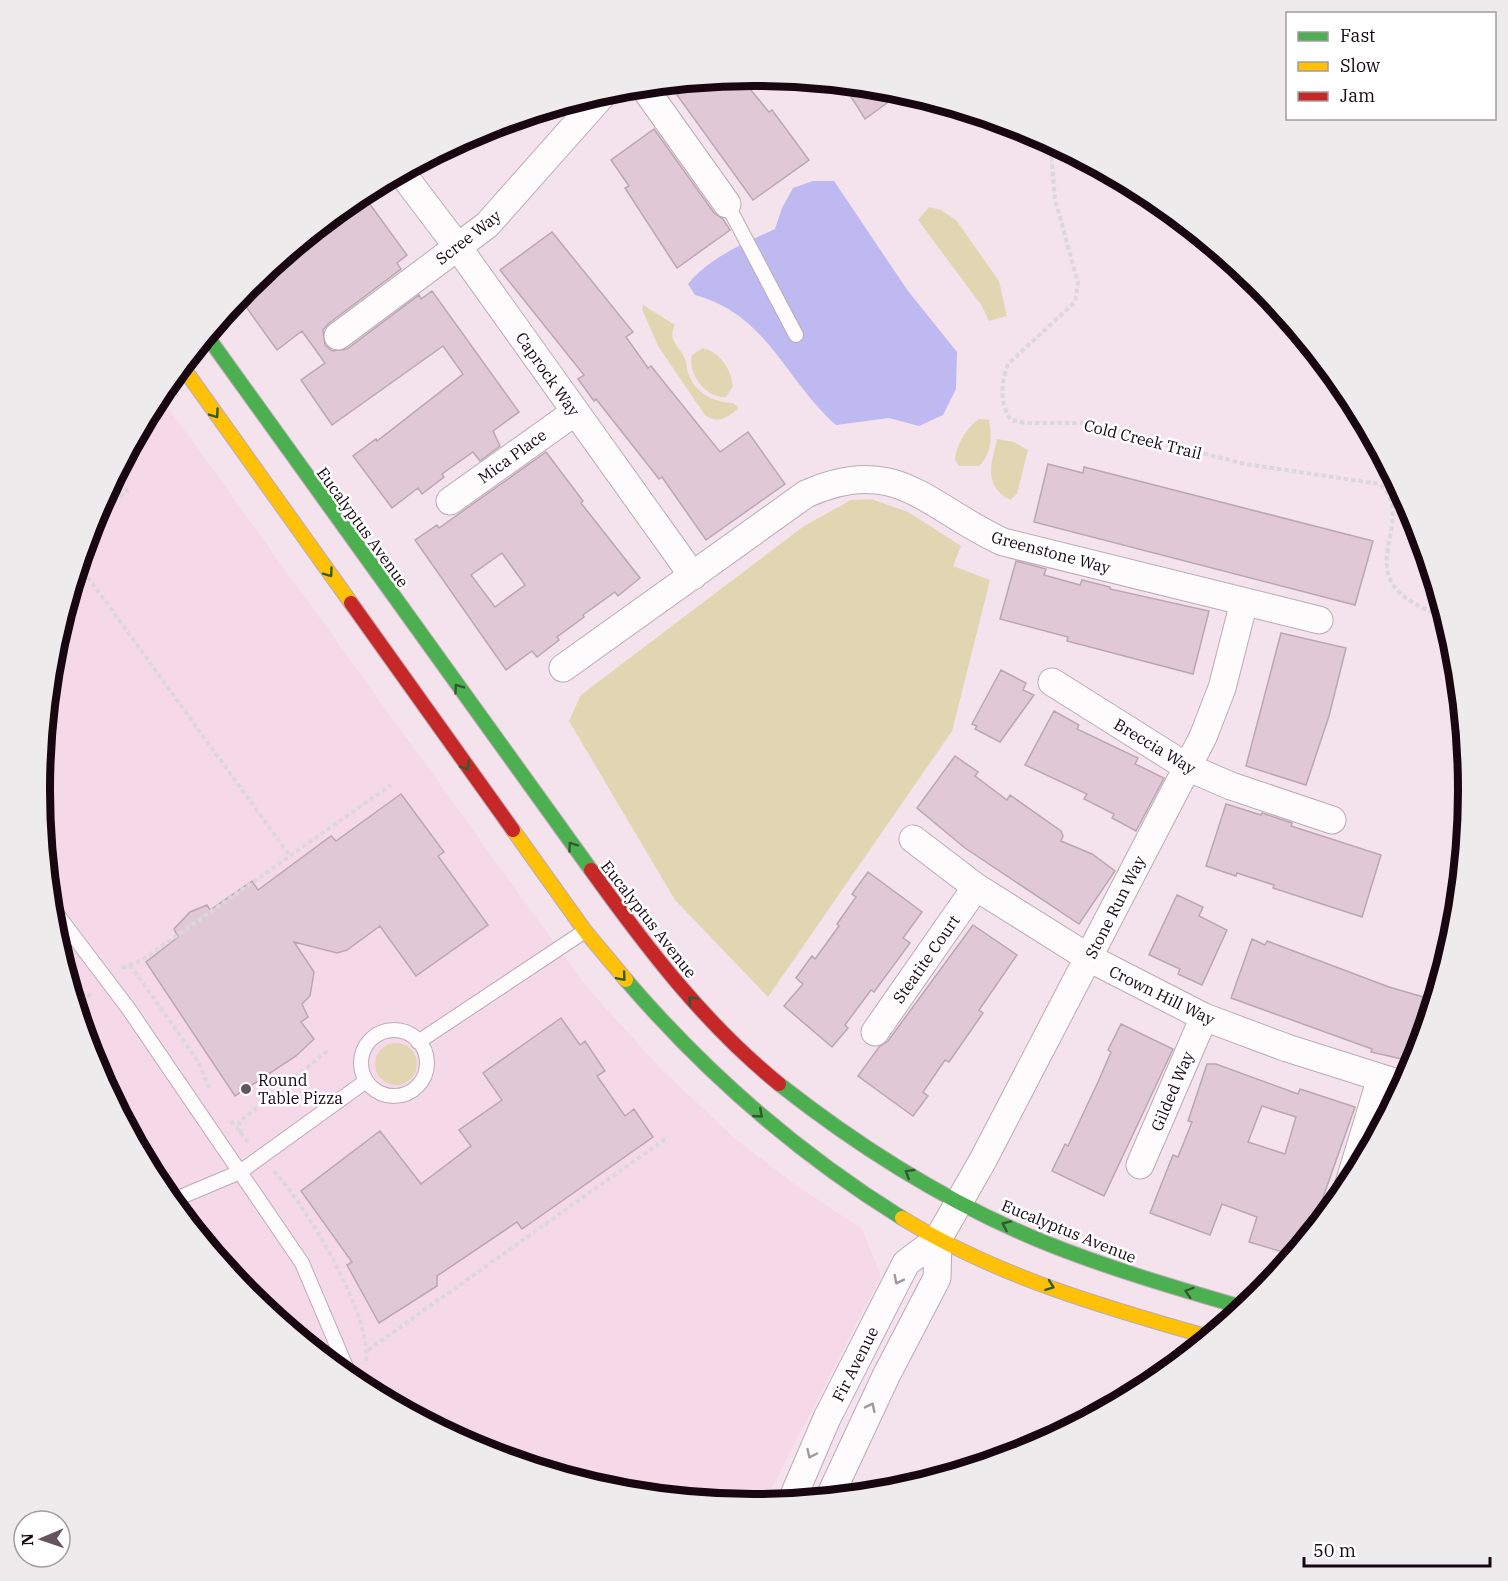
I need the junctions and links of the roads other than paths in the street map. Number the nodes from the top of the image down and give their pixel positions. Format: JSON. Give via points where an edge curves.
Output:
{"nodes":[{"id":1,"x":649,"y":94,"type":"edge"},
{"id":2,"x":592,"y":105,"type":"edge"},
{"id":3,"x":406,"y":178,"type":"edge"},
{"id":4,"x":727,"y":204,"type":"joint"},
{"id":5,"x":458,"y":246,"type":"junction"},
{"id":6,"x":796,"y":335,"type":"dead end"},
{"id":7,"x":338,"y":336,"type":"dead end"},
{"id":8,"x":211,"y":342,"type":"edge"},
{"id":9,"x":187,"y":373,"type":"edge"},
{"id":10,"x":575,"y":412,"type":"junction"},
{"id":11,"x":450,"y":501,"type":"dead end"},
{"id":12,"x":693,"y":576,"type":"junction"},
{"id":13,"x":1244,"y":602,"type":"junction"},
{"id":14,"x":1319,"y":620,"type":"dead end"},
{"id":15,"x":562,"y":668,"type":"dead end"},
{"id":16,"x":1052,"y":682,"type":"dead end"},
{"id":17,"x":1187,"y":767,"type":"junction"},
{"id":18,"x":1332,"y":820,"type":"dead end"},
{"id":19,"x":913,"y":839,"type":"dead end"},
{"id":20,"x":976,"y":887,"type":"junction"},
{"id":21,"x":62,"y":922,"type":"edge"},
{"id":22,"x":585,"y":931,"type":"junction"},
{"id":23,"x":602,"y":932,"type":"dead end"},
{"id":24,"x":1089,"y":958,"type":"junction"},
{"id":25,"x":688,"y":1016,"type":"dead end"},
{"id":26,"x":1204,"y":1017,"type":"junction"},
{"id":27,"x":875,"y":1032,"type":"dead end"},
{"id":28,"x":418,"y":1042,"type":"junction"},
{"id":29,"x":741,"y":1050,"type":"junction"},
{"id":30,"x":366,"y":1081,"type":"junction"},
{"id":31,"x":1392,"y":1081,"type":"edge"},
{"id":32,"x":1374,"y":1124,"type":"edge"},
{"id":33,"x":1140,"y":1165,"type":"dead end"},
{"id":34,"x":240,"y":1172,"type":"junction"},
{"id":35,"x":180,"y":1198,"type":"edge"},
{"id":36,"x":960,"y":1202,"type":"junction"},
{"id":37,"x":938,"y":1239,"type":"junction"},
{"id":38,"x":1235,"y":1305,"type":"edge"},
{"id":39,"x":1201,"y":1334,"type":"edge"},
{"id":40,"x":344,"y":1363,"type":"edge"},
{"id":41,"x":833,"y":1490,"type":"edge"},
{"id":42,"x":794,"y":1493,"type":"edge"}],
"edges":[{"from":1,"to":4,"type":"street"},
{"from":2,"to":5,"type":"street","name":"Scree Way","via":[[500,212]]},
{"from":3,"to":5,"type":"street","name":"Caprock Way"},
{"from":4,"to":6,"type":"lane"},
{"from":5,"to":7,"type":"street","name":"Scree Way"},
{"from":5,"to":10,"type":"street","name":"Caprock Way"},
{"from":29,"to":8,"type":"main road","name":"Eucalyptus Avenue","one_way":true,"via":[[681,987],[603,887]]},
{"from":9,"to":22,"type":"main road","one_way":true},
{"from":10,"to":11,"type":"street","name":"Mica Place"},
{"from":10,"to":12,"type":"street","name":"Caprock Way"},
{"from":12,"to":13,"type":"street","name":"Greenstone Way","via":[[806,494],[832,482],[865,478],[908,489],[1003,542]]},
{"from":12,"to":15,"type":"street","name":"Greenstone Way"},
{"from":13,"to":14,"type":"street","name":"Greenstone Way"},
{"from":13,"to":17,"type":"street","name":"Stone Run Way","via":[[1222,688]]},
{"from":16,"to":17,"type":"street","name":"Breccia Way"},
{"from":17,"to":18,"type":"street","name":"Breccia Way"},
{"from":17,"to":24,"type":"street","name":"Stone Run Way"},
{"from":19,"to":20,"type":"street","name":"Crown Hill Way"},
{"from":20,"to":24,"type":"street","name":"Crown Hill Way"},
{"from":20,"to":27,"type":"street","name":"Steatite Court"},
{"from":21,"to":34,"type":"lane","via":[[128,1008]]},
{"from":22,"to":23,"type":"main road"},
{"from":22,"to":28,"type":"lane"},
{"from":22,"to":37,"type":"main road","one_way":true,"via":[[622,978],[703,1065],[845,1179]]},
{"from":24,"to":26,"type":"street","name":"Crown Hill Way"},
{"from":24,"to":36,"type":"street","name":"Stone Run Way"},
{"from":25,"to":29,"type":"main road"},
{"from":26,"to":31,"type":"street","name":"Crown Hill Way"},
{"from":26,"to":33,"type":"street","name":"Gilded Way"},
{"from":28,"to":30,"type":"lane","via":[[400,1031],[379,1034],[364,1049],[361,1065]]},
{"from":28,"to":30,"type":"lane","via":[[427,1062],[421,1082],[413,1090],[393,1096],[373,1089]]},
{"from":36,"to":29,"type":"main road","name":"Eucalyptus Avenue","one_way":true,"via":[[860,1144]]},
{"from":30,"to":34,"type":"lane"},
{"from":31,"to":32,"type":"street"},
{"from":34,"to":35,"type":"lane"},
{"from":34,"to":40,"type":"lane","via":[[302,1263]]},
{"from":36,"to":37,"type":"street","name":"Fir Avenue"},
{"from":38,"to":36,"type":"main road","name":"Eucalyptus Avenue","one_way":true,"via":[[1069,1252]]},
{"from":37,"to":39,"type":"main road","one_way":true,"via":[[1056,1289]]},
{"from":41,"to":37,"type":"street","name":"Fir Avenue","one_way":true,"via":[[937,1278]]},
{"from":37,"to":42,"type":"street","name":"Fir Avenue","one_way":true,"via":[[906,1263],[827,1418]]}]}
